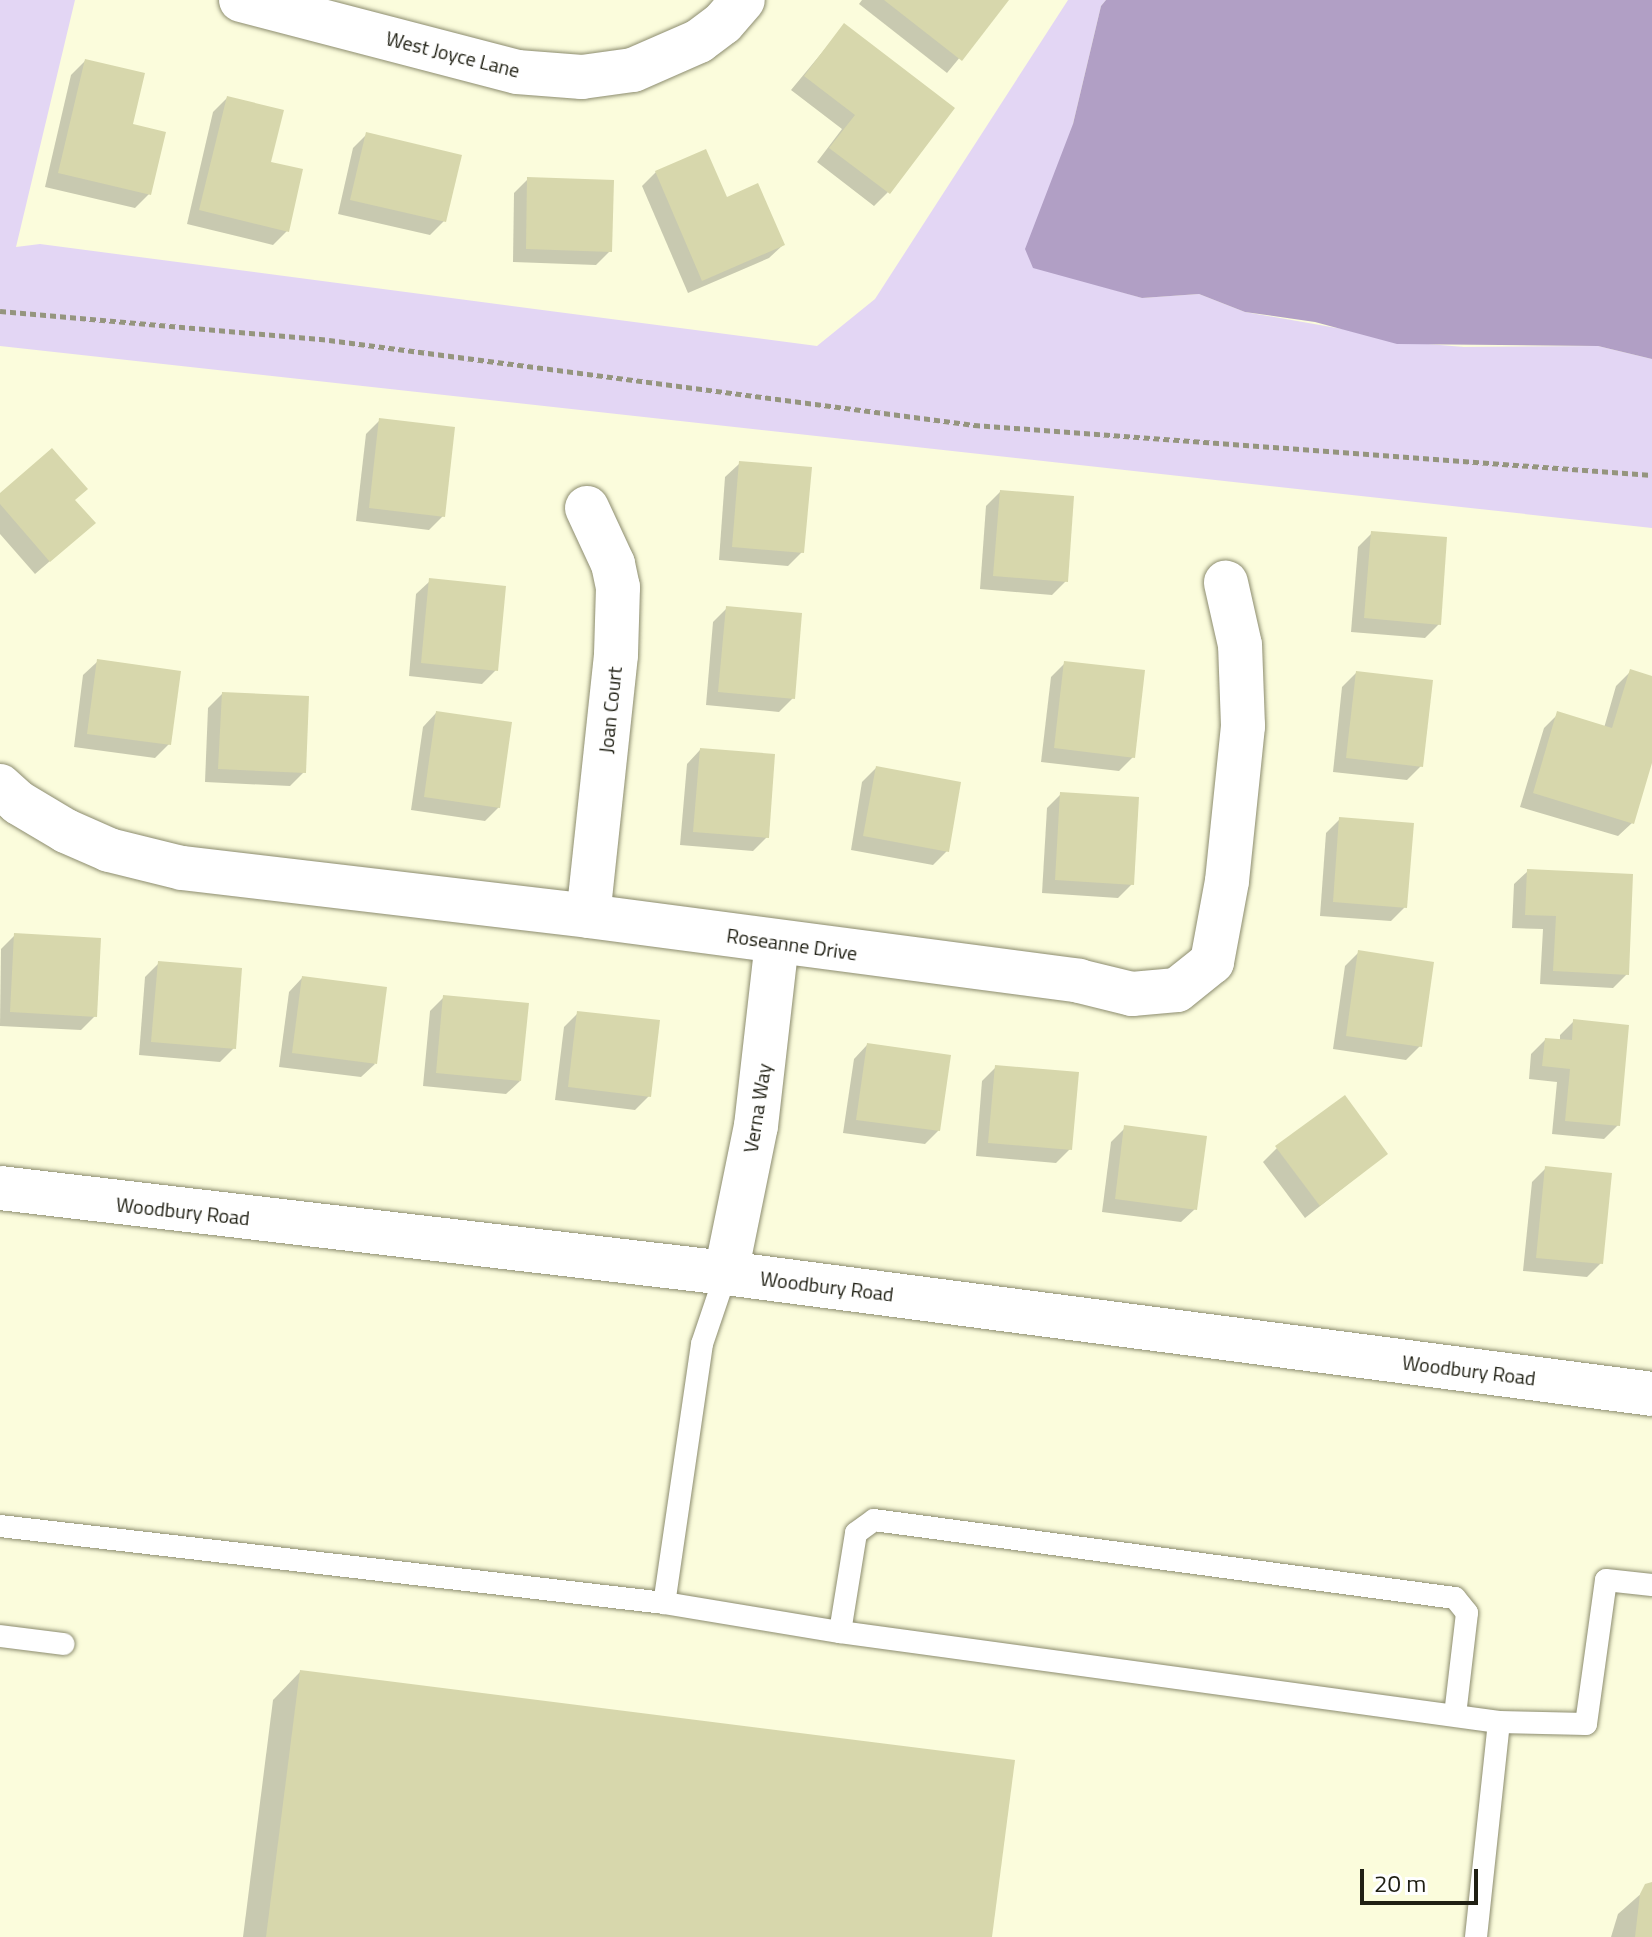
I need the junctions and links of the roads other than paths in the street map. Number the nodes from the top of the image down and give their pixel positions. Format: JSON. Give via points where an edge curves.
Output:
{"nodes":[{"id":1,"x":241,"y":0,"type":"edge"},
{"id":2,"x":743,"y":0,"type":"edge"},
{"id":3,"x":587,"y":508,"type":"dead end"},
{"id":4,"x":1226,"y":583,"type":"dead end"},
{"id":5,"x":0,"y":786,"type":"edge"},
{"id":6,"x":588,"y":916,"type":"junction"},
{"id":7,"x":777,"y":943,"type":"junction"},
{"id":8,"x":0,"y":1188,"type":"edge"},
{"id":9,"x":726,"y":1273,"type":"junction"},
{"id":10,"x":1652,"y":1394,"type":"edge"},
{"id":11,"x":0,"y":1526,"type":"edge"},
{"id":12,"x":1652,"y":1585,"type":"edge"},
{"id":13,"x":664,"y":1603,"type":"junction"},
{"id":14,"x":840,"y":1632,"type":"junction"},
{"id":15,"x":0,"y":1636,"type":"edge"},
{"id":16,"x":63,"y":1644,"type":"dead end"},
{"id":17,"x":1455,"y":1715,"type":"junction"},
{"id":18,"x":1499,"y":1722,"type":"junction"},
{"id":19,"x":1476,"y":1937,"type":"edge"}],
"edges":[{"from":1,"to":2,"type":"street","name":"West Joyce Lane","via":[[517,72],[582,77],[633,70],[699,41]]},
{"from":3,"to":6,"type":"street","name":"Joan Court","via":[[618,587],[616,655]]},
{"from":4,"to":7,"type":"street","name":"Roseanne Drive","via":[[1240,645],[1243,726],[1227,881],[1212,962],[1177,990],[1132,994],[1079,981]]},
{"from":5,"to":6,"type":"street","name":"Roseanne Drive","via":[[66,831],[109,850],[182,868]]},
{"from":6,"to":7,"type":"street","name":"Roseanne Drive"},
{"from":7,"to":9,"type":"street","name":"Verna Way","via":[[756,1126]]},
{"from":8,"to":9,"type":"street","name":"Woodbury Road"},
{"from":9,"to":10,"type":"street","name":"Woodbury Road"},
{"from":9,"to":13,"type":"lane","via":[[702,1344]]},
{"from":11,"to":13,"type":"lane"},
{"from":12,"to":18,"type":"lane","via":[[1606,1580],[1586,1724]]},
{"from":13,"to":14,"type":"lane"},
{"from":14,"to":17,"type":"lane"},
{"from":14,"to":17,"type":"lane","via":[[856,1533],[874,1520],[1439,1595],[1455,1598],[1467,1613]]},
{"from":15,"to":16,"type":"lane"},
{"from":17,"to":18,"type":"lane"},
{"from":18,"to":19,"type":"lane"}]}
